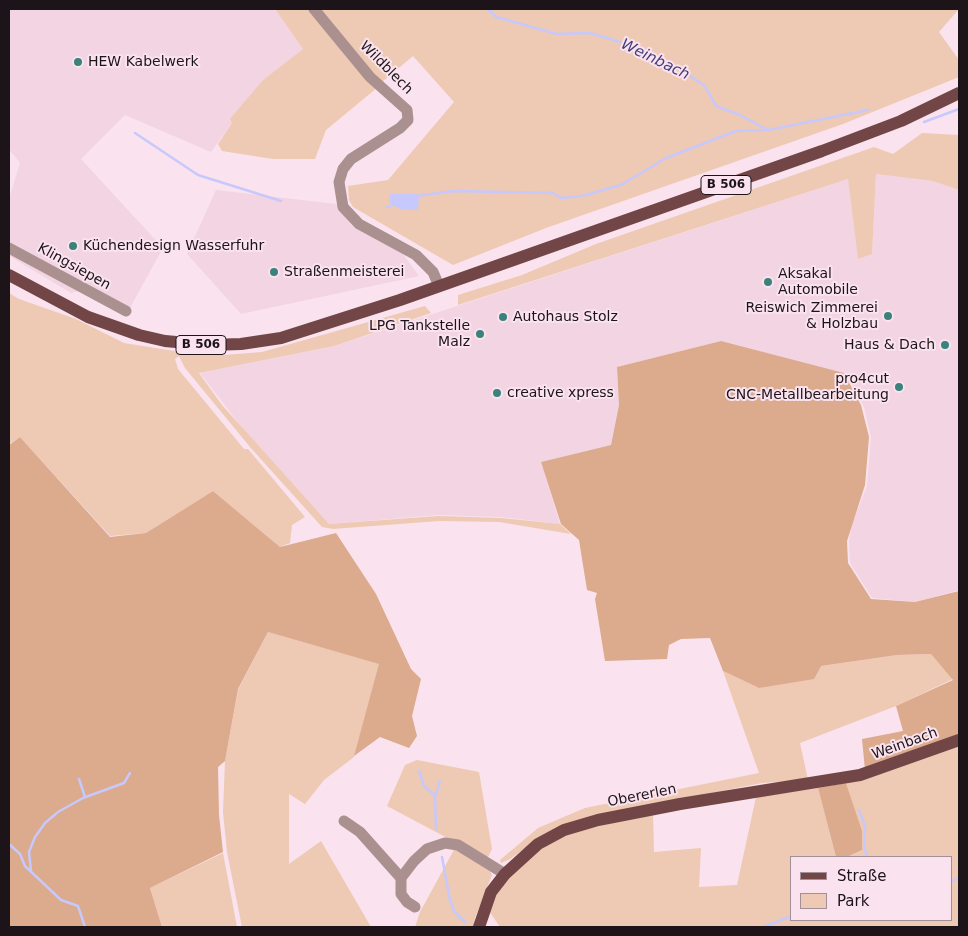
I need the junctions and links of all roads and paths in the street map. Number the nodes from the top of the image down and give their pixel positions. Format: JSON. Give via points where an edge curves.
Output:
{"nodes":[{"id":1,"x":314,"y":9,"type":"edge"},
{"id":2,"x":959,"y":93,"type":"edge"},
{"id":3,"x":9,"y":248,"type":"edge"},
{"id":4,"x":9,"y":275,"type":"edge"},
{"id":5,"x":439,"y":286,"type":"junction"},
{"id":6,"x":126,"y":311,"type":"dead end"},
{"id":7,"x":959,"y":740,"type":"edge"},
{"id":8,"x":860,"y":775,"type":"joint"},
{"id":9,"x":344,"y":821,"type":"dead end"},
{"id":10,"x":505,"y":874,"type":"junction"},
{"id":11,"x":401,"y":878,"type":"junction"},
{"id":12,"x":415,"y":907,"type":"dead end"},
{"id":13,"x":479,"y":927,"type":"edge"}],
"edges":[{"from":1,"to":5,"type":"street","name":"Wildblech","via":[[370,76],[407,110],[408,120],[400,128],[351,159],[343,169],[339,182],[343,207],[359,224],[416,255],[432,272]]},
{"from":2,"to":5,"type":"main road","number":"B 506","via":[[901,121],[853,139]]},
{"from":3,"to":6,"type":"street","name":"Klingsiepen"},
{"from":4,"to":5,"type":"main road","number":"B 506","via":[[109,326],[165,341],[209,345],[258,342],[302,333]]},
{"from":7,"to":8,"type":"main road","name":"Weinbach"},
{"from":8,"to":10,"type":"main road","name":"Obererlen","via":[[716,797],[598,820],[564,830],[538,844]]},
{"from":9,"to":11,"type":"street","via":[[360,832]]},
{"from":10,"to":11,"type":"street","via":[[458,845],[445,843],[427,849]]},
{"from":10,"to":13,"type":"main road","name":"Obererlen","via":[[491,892]]},
{"from":11,"to":12,"type":"street","via":[[401,894]]}]}
